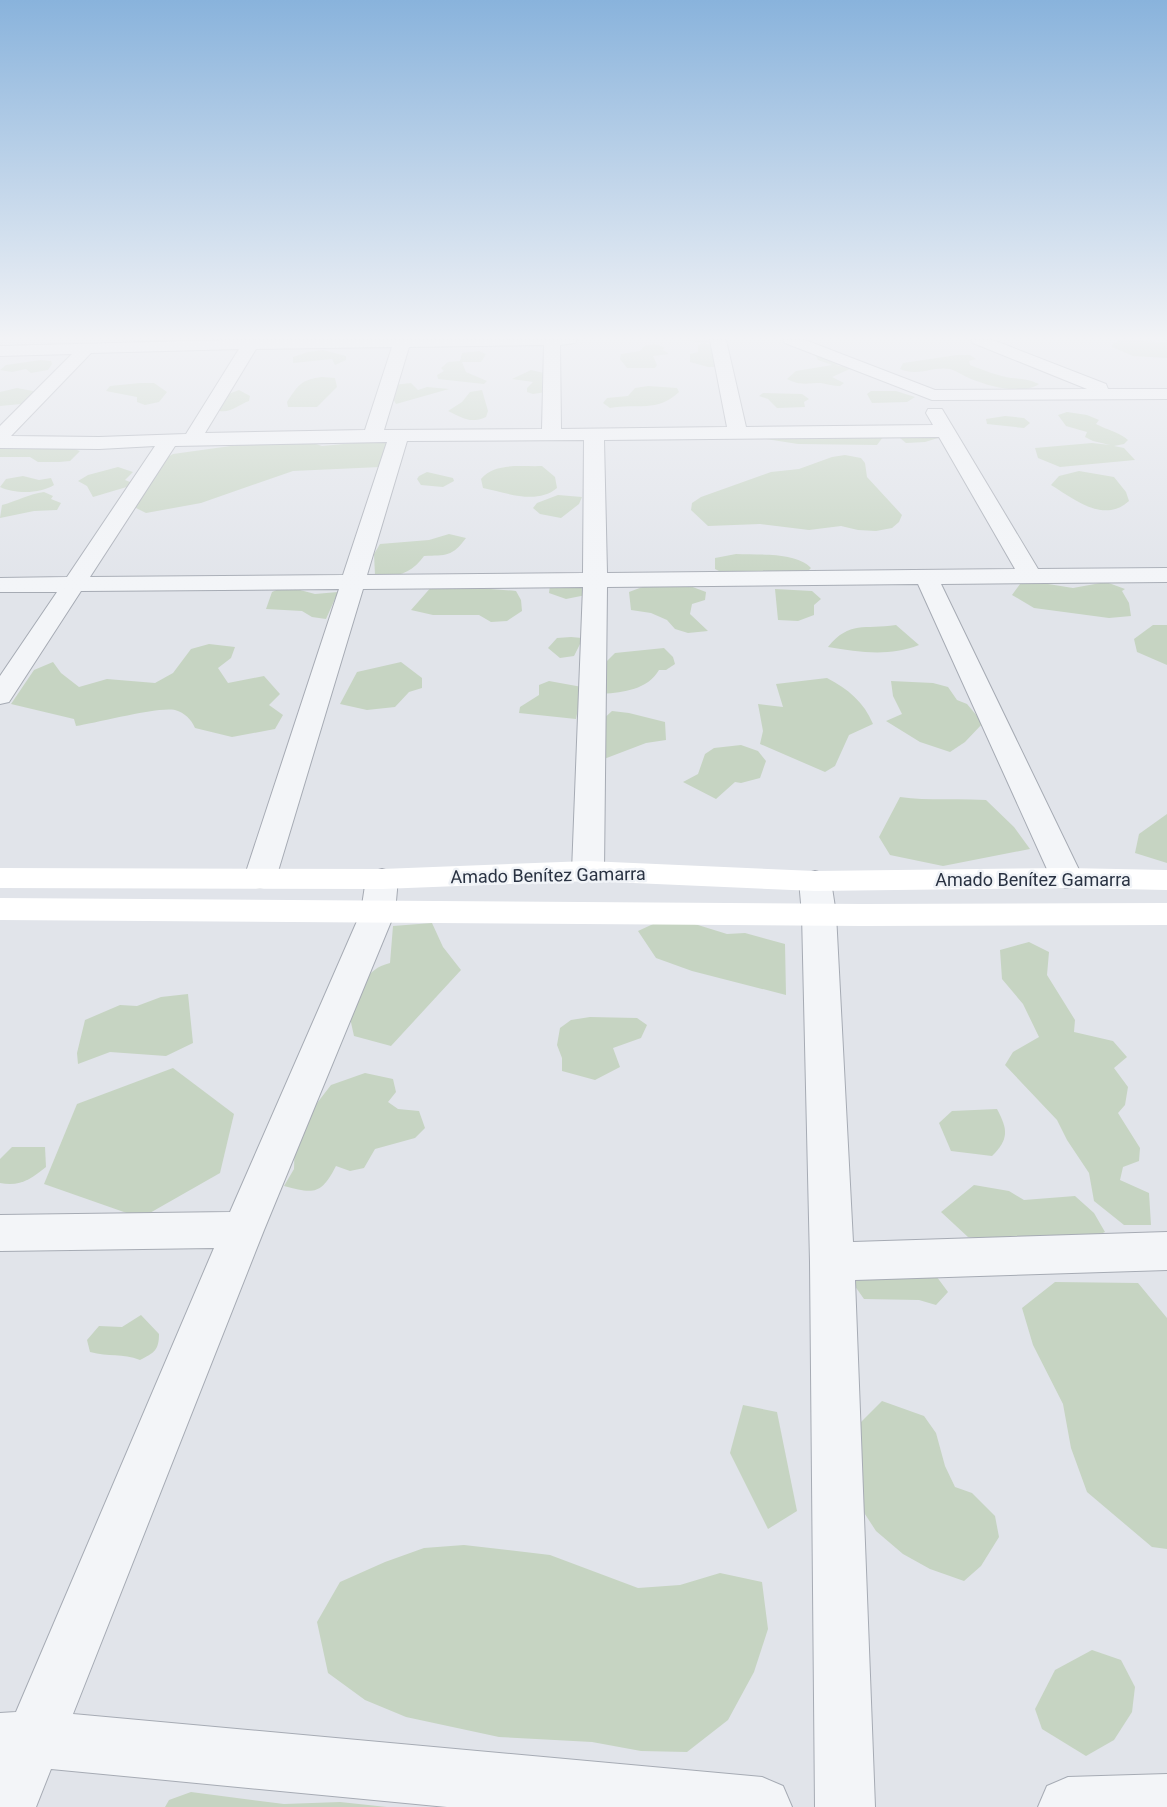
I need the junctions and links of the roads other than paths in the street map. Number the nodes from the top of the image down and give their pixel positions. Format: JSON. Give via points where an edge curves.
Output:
{"nodes":[{"id":1,"x":13,"y":424,"type":"edge"},
{"id":2,"x":201,"y":424,"type":"edge"},
{"id":3,"x":377,"y":424,"type":"edge"},
{"id":4,"x":552,"y":424,"type":"edge"},
{"id":5,"x":736,"y":424,"type":"edge"},
{"id":6,"x":940,"y":424,"type":"edge"},
{"id":7,"x":944,"y":432,"type":"junction"},
{"id":8,"x":738,"y":433,"type":"junction"},
{"id":9,"x":551,"y":434,"type":"junction"},
{"id":10,"x":594,"y":434,"type":"junction"},
{"id":11,"x":399,"y":435,"type":"junction"},
{"id":12,"x":373,"y":436,"type":"junction"},
{"id":13,"x":0,"y":437,"type":"edge"},
{"id":14,"x":192,"y":439,"type":"junction"},
{"id":15,"x":169,"y":440,"type":"junction"},
{"id":16,"x":0,"y":442,"type":"edge"},
{"id":17,"x":1030,"y":575,"type":"junction"},
{"id":18,"x":1167,"y":575,"type":"edge"},
{"id":19,"x":926,"y":577,"type":"junction"},
{"id":20,"x":595,"y":580,"type":"junction"},
{"id":21,"x":352,"y":582,"type":"junction"},
{"id":22,"x":0,"y":585,"type":"edge"},
{"id":23,"x":71,"y":585,"type":"junction"},
{"id":24,"x":0,"y":696,"type":"edge"},
{"id":25,"x":588,"y":871,"type":"junction"},
{"id":26,"x":0,"y":878,"type":"edge"},
{"id":27,"x":260,"y":878,"type":"junction"},
{"id":28,"x":1067,"y":878,"type":"junction"},
{"id":29,"x":1167,"y":880,"type":"edge"},
{"id":30,"x":380,"y":895,"type":"junction"},
{"id":31,"x":817,"y":897,"type":"junction"},
{"id":32,"x":0,"y":909,"type":"edge"},
{"id":33,"x":1167,"y":914,"type":"edge"},
{"id":34,"x":243,"y":1230,"type":"junction"},
{"id":35,"x":0,"y":1233,"type":"edge"},
{"id":36,"x":1167,"y":1251,"type":"edge"},
{"id":37,"x":832,"y":1262,"type":"junction"},
{"id":38,"x":17,"y":1740,"type":"edge"},
{"id":39,"x":1167,"y":1804,"type":"edge"},
{"id":40,"x":6,"y":1807,"type":"edge"},
{"id":41,"x":762,"y":1807,"type":"edge"},
{"id":42,"x":845,"y":1807,"type":"edge"},
{"id":43,"x":1068,"y":1807,"type":"edge"}],
"edges":[{"from":1,"to":13,"type":"street"},
{"from":2,"to":14,"type":"street"},
{"from":3,"to":12,"type":"street"},
{"from":4,"to":9,"type":"street"},
{"from":5,"to":8,"type":"street"},
{"from":6,"to":7,"type":"street"},
{"from":7,"to":8,"type":"street"},
{"from":7,"to":17,"type":"street"},
{"from":8,"to":10,"type":"street"},
{"from":9,"to":10,"type":"street"},
{"from":9,"to":11,"type":"street"},
{"from":10,"to":20,"type":"street"},
{"from":11,"to":12,"type":"street"},
{"from":11,"to":21,"type":"street"},
{"from":12,"to":14,"type":"street"},
{"from":14,"to":15,"type":"street"},
{"from":15,"to":16,"type":"street"},
{"from":15,"to":23,"type":"street"},
{"from":17,"to":18,"type":"street"},
{"from":17,"to":19,"type":"street"},
{"from":19,"to":20,"type":"street"},
{"from":19,"to":28,"type":"street"},
{"from":20,"to":21,"type":"street"},
{"from":20,"to":25,"type":"street"},
{"from":21,"to":23,"type":"street"},
{"from":21,"to":27,"type":"street"},
{"from":22,"to":23,"type":"street"},
{"from":23,"to":24,"type":"street"},
{"from":25,"to":30,"type":"main road","name":"Amado Benítez Gamarra"},
{"from":25,"to":31,"type":"main road","name":"Amado Benítez Gamarra"},
{"from":26,"to":27,"type":"main road","name":"Amado Benítez Gamarra"},
{"from":27,"to":30,"type":"main road","name":"Amado Benítez Gamarra"},
{"from":28,"to":29,"type":"main road","name":"Amado Benítez Gamarra"},
{"from":28,"to":31,"type":"main road","name":"Amado Benítez Gamarra"},
{"from":30,"to":31,"type":"main road","name":"Amado Benítez Gamarra"},
{"from":30,"to":32,"type":"main road","name":"Amado Benítez Gamarra"},
{"from":30,"to":34,"type":"street"},
{"from":31,"to":33,"type":"main road","name":"Amado Benítez Gamarra"},
{"from":31,"to":37,"type":"street"},
{"from":34,"to":35,"type":"street"},
{"from":34,"to":38,"type":"street"},
{"from":36,"to":37,"type":"street"},
{"from":37,"to":42,"type":"street"},
{"from":38,"to":40,"type":"street"},
{"from":38,"to":41,"type":"street"},
{"from":39,"to":43,"type":"street"}]}
